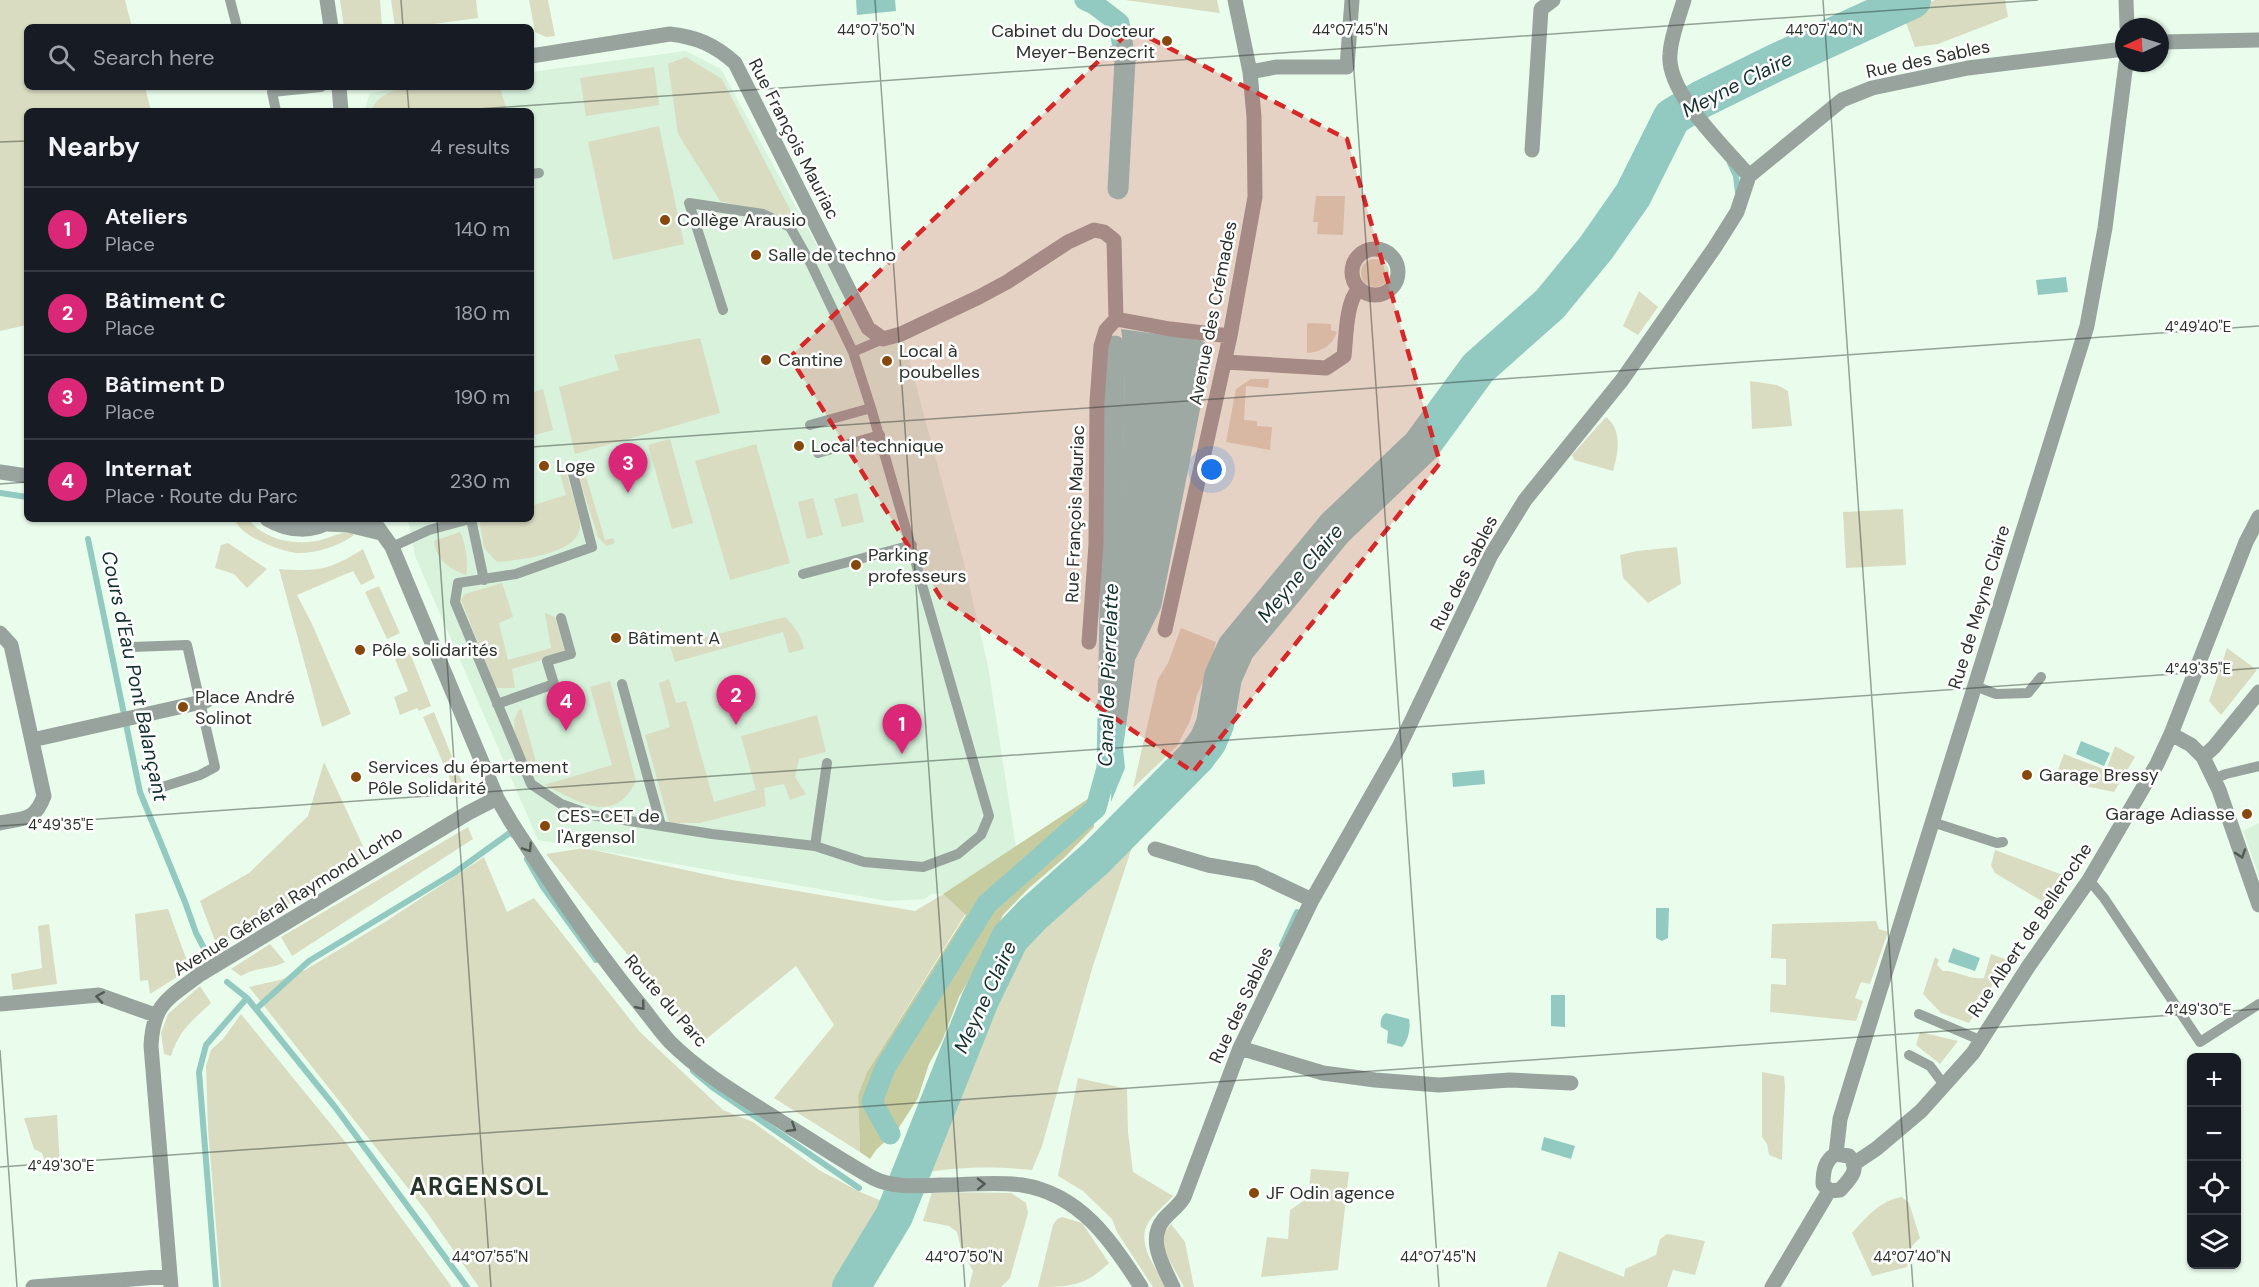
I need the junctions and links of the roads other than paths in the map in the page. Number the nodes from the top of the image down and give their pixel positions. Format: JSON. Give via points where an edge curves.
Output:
{"nodes":[{"id":1,"x":230,"y":0,"type":"edge"},
{"id":2,"x":327,"y":0,"type":"edge"},
{"id":3,"x":1235,"y":0,"type":"edge"},
{"id":4,"x":1352,"y":0,"type":"edge"},
{"id":5,"x":1553,"y":0,"type":"edge"},
{"id":6,"x":1684,"y":0,"type":"edge"},
{"id":7,"x":2126,"y":0,"type":"edge"},
{"id":8,"x":2127,"y":18,"type":"edge"},
{"id":9,"x":236,"y":24,"type":"edge"},
{"id":10,"x":331,"y":24,"type":"edge"},
{"id":11,"x":2259,"y":40,"type":"edge"},
{"id":12,"x":2169,"y":42,"type":"edge"},
{"id":13,"x":2115,"y":50,"type":"edge"},
{"id":14,"x":534,"y":56,"type":"edge"},
{"id":15,"x":1250,"y":72,"type":"junction"},
{"id":16,"x":2125,"y":72,"type":"edge"},
{"id":17,"x":292,"y":90,"type":"edge"},
{"id":18,"x":339,"y":90,"type":"edge"},
{"id":19,"x":275,"y":108,"type":"edge"},
{"id":20,"x":341,"y":108,"type":"edge"},
{"id":21,"x":1532,"y":150,"type":"dead end"},
{"id":22,"x":1749,"y":176,"type":"junction"},
{"id":23,"x":1358,"y":290,"type":"dead end"},
{"id":24,"x":723,"y":310,"type":"dead end"},
{"id":25,"x":1116,"y":319,"type":"junction"},
{"id":26,"x":1230,"y":336,"type":"junction"},
{"id":27,"x":883,"y":339,"type":"junction"},
{"id":28,"x":853,"y":352,"type":"junction"},
{"id":29,"x":1224,"y":362,"type":"junction"},
{"id":30,"x":871,"y":408,"type":"junction"},
{"id":31,"x":810,"y":425,"type":"dead end"},
{"id":32,"x":880,"y":435,"type":"junction"},
{"id":33,"x":818,"y":453,"type":"dead end"},
{"id":34,"x":572,"y":470,"type":"dead end"},
{"id":35,"x":0,"y":472,"type":"edge"},
{"id":36,"x":24,"y":476,"type":"edge"},
{"id":37,"x":2259,"y":517,"type":"edge"},
{"id":38,"x":272,"y":522,"type":"edge"},
{"id":39,"x":331,"y":522,"type":"edge"},
{"id":40,"x":374,"y":522,"type":"edge"},
{"id":41,"x":459,"y":522,"type":"edge"},
{"id":42,"x":471,"y":522,"type":"edge"},
{"id":43,"x":381,"y":533,"type":"junction"},
{"id":44,"x":912,"y":545,"type":"junction"},
{"id":45,"x":392,"y":547,"type":"junction"},
{"id":46,"x":803,"y":574,"type":"dead end"},
{"id":47,"x":484,"y":580,"type":"junction"},
{"id":48,"x":561,"y":618,"type":"dead end"},
{"id":49,"x":1166,"y":630,"type":"dead end"},
{"id":50,"x":0,"y":633,"type":"edge"},
{"id":51,"x":1089,"y":642,"type":"dead end"},
{"id":52,"x":132,"y":647,"type":"dead end"},
{"id":53,"x":2042,"y":677,"type":"dead end"},
{"id":54,"x":622,"y":684,"type":"dead end"},
{"id":55,"x":1975,"y":686,"type":"junction"},
{"id":56,"x":2259,"y":692,"type":"edge"},
{"id":57,"x":204,"y":702,"type":"junction"},
{"id":58,"x":497,"y":704,"type":"junction"},
{"id":59,"x":2171,"y":734,"type":"junction"},
{"id":60,"x":32,"y":740,"type":"junction"},
{"id":61,"x":2203,"y":757,"type":"junction"},
{"id":62,"x":827,"y":763,"type":"dead end"},
{"id":63,"x":2259,"y":766,"type":"edge"},
{"id":64,"x":2213,"y":779,"type":"junction"},
{"id":65,"x":153,"y":790,"type":"dead end"},
{"id":66,"x":497,"y":798,"type":"junction"},
{"id":67,"x":1932,"y":822,"type":"junction"},
{"id":68,"x":0,"y":823,"type":"edge"},
{"id":69,"x":661,"y":825,"type":"junction"},
{"id":70,"x":2003,"y":842,"type":"dead end"},
{"id":71,"x":815,"y":846,"type":"junction"},
{"id":72,"x":1155,"y":849,"type":"dead end"},
{"id":73,"x":2089,"y":880,"type":"junction"},
{"id":74,"x":1312,"y":900,"type":"junction"},
{"id":75,"x":2259,"y":905,"type":"edge"},
{"id":76,"x":0,"y":1004,"type":"edge"},
{"id":77,"x":2259,"y":1004,"type":"edge"},
{"id":78,"x":1919,"y":1014,"type":"dead end"},
{"id":79,"x":155,"y":1015,"type":"junction"},
{"id":80,"x":1980,"y":1040,"type":"junction"},
{"id":81,"x":1240,"y":1048,"type":"junction"},
{"id":82,"x":1909,"y":1055,"type":"dead end"},
{"id":83,"x":1571,"y":1083,"type":"dead end"},
{"id":84,"x":1945,"y":1086,"type":"junction"},
{"id":85,"x":1836,"y":1154,"type":"junction"},
{"id":86,"x":1855,"y":1163,"type":"junction"},
{"id":87,"x":1829,"y":1191,"type":"junction"},
{"id":88,"x":170,"y":1281,"type":"edge"},
{"id":89,"x":33,"y":1287,"type":"edge"},
{"id":90,"x":1141,"y":1287,"type":"edge"},
{"id":91,"x":1173,"y":1287,"type":"edge"},
{"id":92,"x":1772,"y":1287,"type":"edge"}],
"edges":[{"from":1,"to":9,"type":"lane"},
{"from":2,"to":10,"type":"street"},
{"from":3,"to":15,"type":"street","name":"Avenue des Crémades"},
{"from":4,"to":15,"type":"street","via":[[1347,68],[1276,67]]},
{"from":5,"to":21,"type":"street","via":[[1541,9]]},
{"from":6,"to":22,"type":"street","via":[[1670,55],[1672,76],[1682,98]]},
{"from":7,"to":8,"type":"street"},
{"from":11,"to":12,"type":"street"},
{"from":13,"to":22,"type":"street","name":"Rue des Sables","via":[[1968,68],[1872,88],[1842,100]]},
{"from":14,"to":27,"type":"street","name":"Rue François Mauriac","via":[[670,34],[691,36],[722,51],[735,63],[868,328]]},
{"from":15,"to":26,"type":"street","name":"Avenue des Crémades","via":[[1255,197]]},
{"from":16,"to":55,"type":"street","name":"Rue de Meyne Claire","via":[[2094,299]]},
{"from":17,"to":19,"type":"lane","via":[[272,92]]},
{"from":18,"to":20,"type":"street"},
{"from":22,"to":74,"type":"street","name":"Rue des Sables","via":[[1737,212],[1713,251],[1622,380],[1526,500],[1491,555],[1399,747]]},
{"from":23,"to":29,"type":"street","via":[[1350,312],[1344,356],[1336,363],[1326,368]]},
{"from":24,"to":28,"type":"lane","via":[[689,203],[763,213],[790,227]]},
{"from":25,"to":26,"type":"street"},
{"from":25,"to":27,"type":"street","via":[[1114,240],[1094,230],[979,297]]},
{"from":25,"to":51,"type":"street","name":"Rue François Mauriac","via":[[1106,330],[1101,346],[1096,544]]},
{"from":26,"to":29,"type":"street","name":"Avenue des Crémades"},
{"from":27,"to":28,"type":"lane"},
{"from":28,"to":30,"type":"lane"},
{"from":29,"to":49,"type":"street","name":"Avenue des Crémades"},
{"from":30,"to":31,"type":"lane"},
{"from":30,"to":32,"type":"lane"},
{"from":32,"to":33,"type":"lane"},
{"from":32,"to":44,"type":"lane"},
{"from":34,"to":47,"type":"lane","via":[[592,547],[516,574]]},
{"from":35,"to":36,"type":"street"},
{"from":37,"to":59,"type":"street","name":"Rue Albert de Belleroche"},
{"from":38,"to":39,"type":"street","via":[[296,530]]},
{"from":39,"to":43,"type":"street"},
{"from":40,"to":43,"type":"street","name":"Route du Parc"},
{"from":41,"to":45,"type":"lane"},
{"from":42,"to":47,"type":"lane"},
{"from":43,"to":45,"type":"street","name":"Route du Parc"},
{"from":44,"to":46,"type":"lane"},
{"from":44,"to":71,"type":"lane","via":[[989,816],[981,835],[958,854],[923,867],[864,862]]},
{"from":45,"to":66,"type":"street","name":"Route du Parc"},
{"from":47,"to":58,"type":"lane","via":[[459,584],[455,602]]},
{"from":48,"to":58,"type":"lane","via":[[571,654],[547,661],[554,684]]},
{"from":50,"to":60,"type":"street","via":[[11,645]]},
{"from":52,"to":57,"type":"lane","via":[[187,645]]},
{"from":53,"to":55,"type":"lane","via":[[2028,693],[1996,694]]},
{"from":54,"to":69,"type":"lane"},
{"from":55,"to":67,"type":"street","name":"Rue de Meyne Claire"},
{"from":56,"to":61,"type":"street"},
{"from":57,"to":60,"type":"street"},
{"from":57,"to":65,"type":"lane","via":[[214,766],[200,775]]},
{"from":58,"to":69,"type":"lane","via":[[531,784],[561,804],[592,815]]},
{"from":59,"to":61,"type":"street"},
{"from":59,"to":73,"type":"street","name":"Rue Albert de Belleroche"},
{"from":60,"to":68,"type":"street","via":[[44,796],[39,810],[29,817]]},
{"from":61,"to":64,"type":"street"},
{"from":62,"to":71,"type":"lane"},
{"from":63,"to":64,"type":"lane"},
{"from":64,"to":75,"type":"street","one_way":true},
{"from":66,"to":79,"type":"street","name":"Avenue Général Raymond Lorho","via":[[199,975],[168,999]]},
{"from":66,"to":90,"type":"street","name":"Route du Parc","one_way":true,"via":[[597,948],[669,1040],[692,1062],[846,1162],[884,1182],[1014,1184],[1046,1191],[1068,1202],[1101,1229]]},
{"from":67,"to":70,"type":"lane"},
{"from":67,"to":85,"type":"street","name":"Rue de Meyne Claire","via":[[1840,1119]]},
{"from":69,"to":71,"type":"lane"},
{"from":72,"to":74,"type":"street","via":[[1208,865],[1256,873]]},
{"from":73,"to":77,"type":"lane","via":[[2200,1042]]},
{"from":73,"to":80,"type":"street","name":"Rue Albert de Belleroche"},
{"from":74,"to":81,"type":"street","name":"Rue des Sables"},
{"from":79,"to":76,"type":"street","one_way":true,"via":[[99,995]]},
{"from":78,"to":80,"type":"lane"},
{"from":79,"to":88,"type":"street","via":[[151,1046]]},
{"from":80,"to":84,"type":"street","name":"Rue Albert de Belleroche"},
{"from":81,"to":83,"type":"street","via":[[1323,1073],[1375,1080],[1425,1084],[1510,1080]]},
{"from":81,"to":91,"type":"street","name":"Rue des Sables","via":[[1181,1203],[1162,1220],[1158,1230],[1160,1259]]},
{"from":82,"to":84,"type":"lane","via":[[1930,1066]]},
{"from":84,"to":86,"type":"street","name":"Rue Albert de Belleroche","via":[[1921,1111]]},
{"from":85,"to":86,"type":"street","via":[[1849,1156]]},
{"from":85,"to":87,"type":"street","name":"Rue de Meyne Claire","via":[[1823,1174],[1823,1184]]},
{"from":86,"to":87,"type":"street","via":[[1854,1173],[1840,1190]]},
{"from":87,"to":92,"type":"street"},
{"from":88,"to":89,"type":"street"}]}
